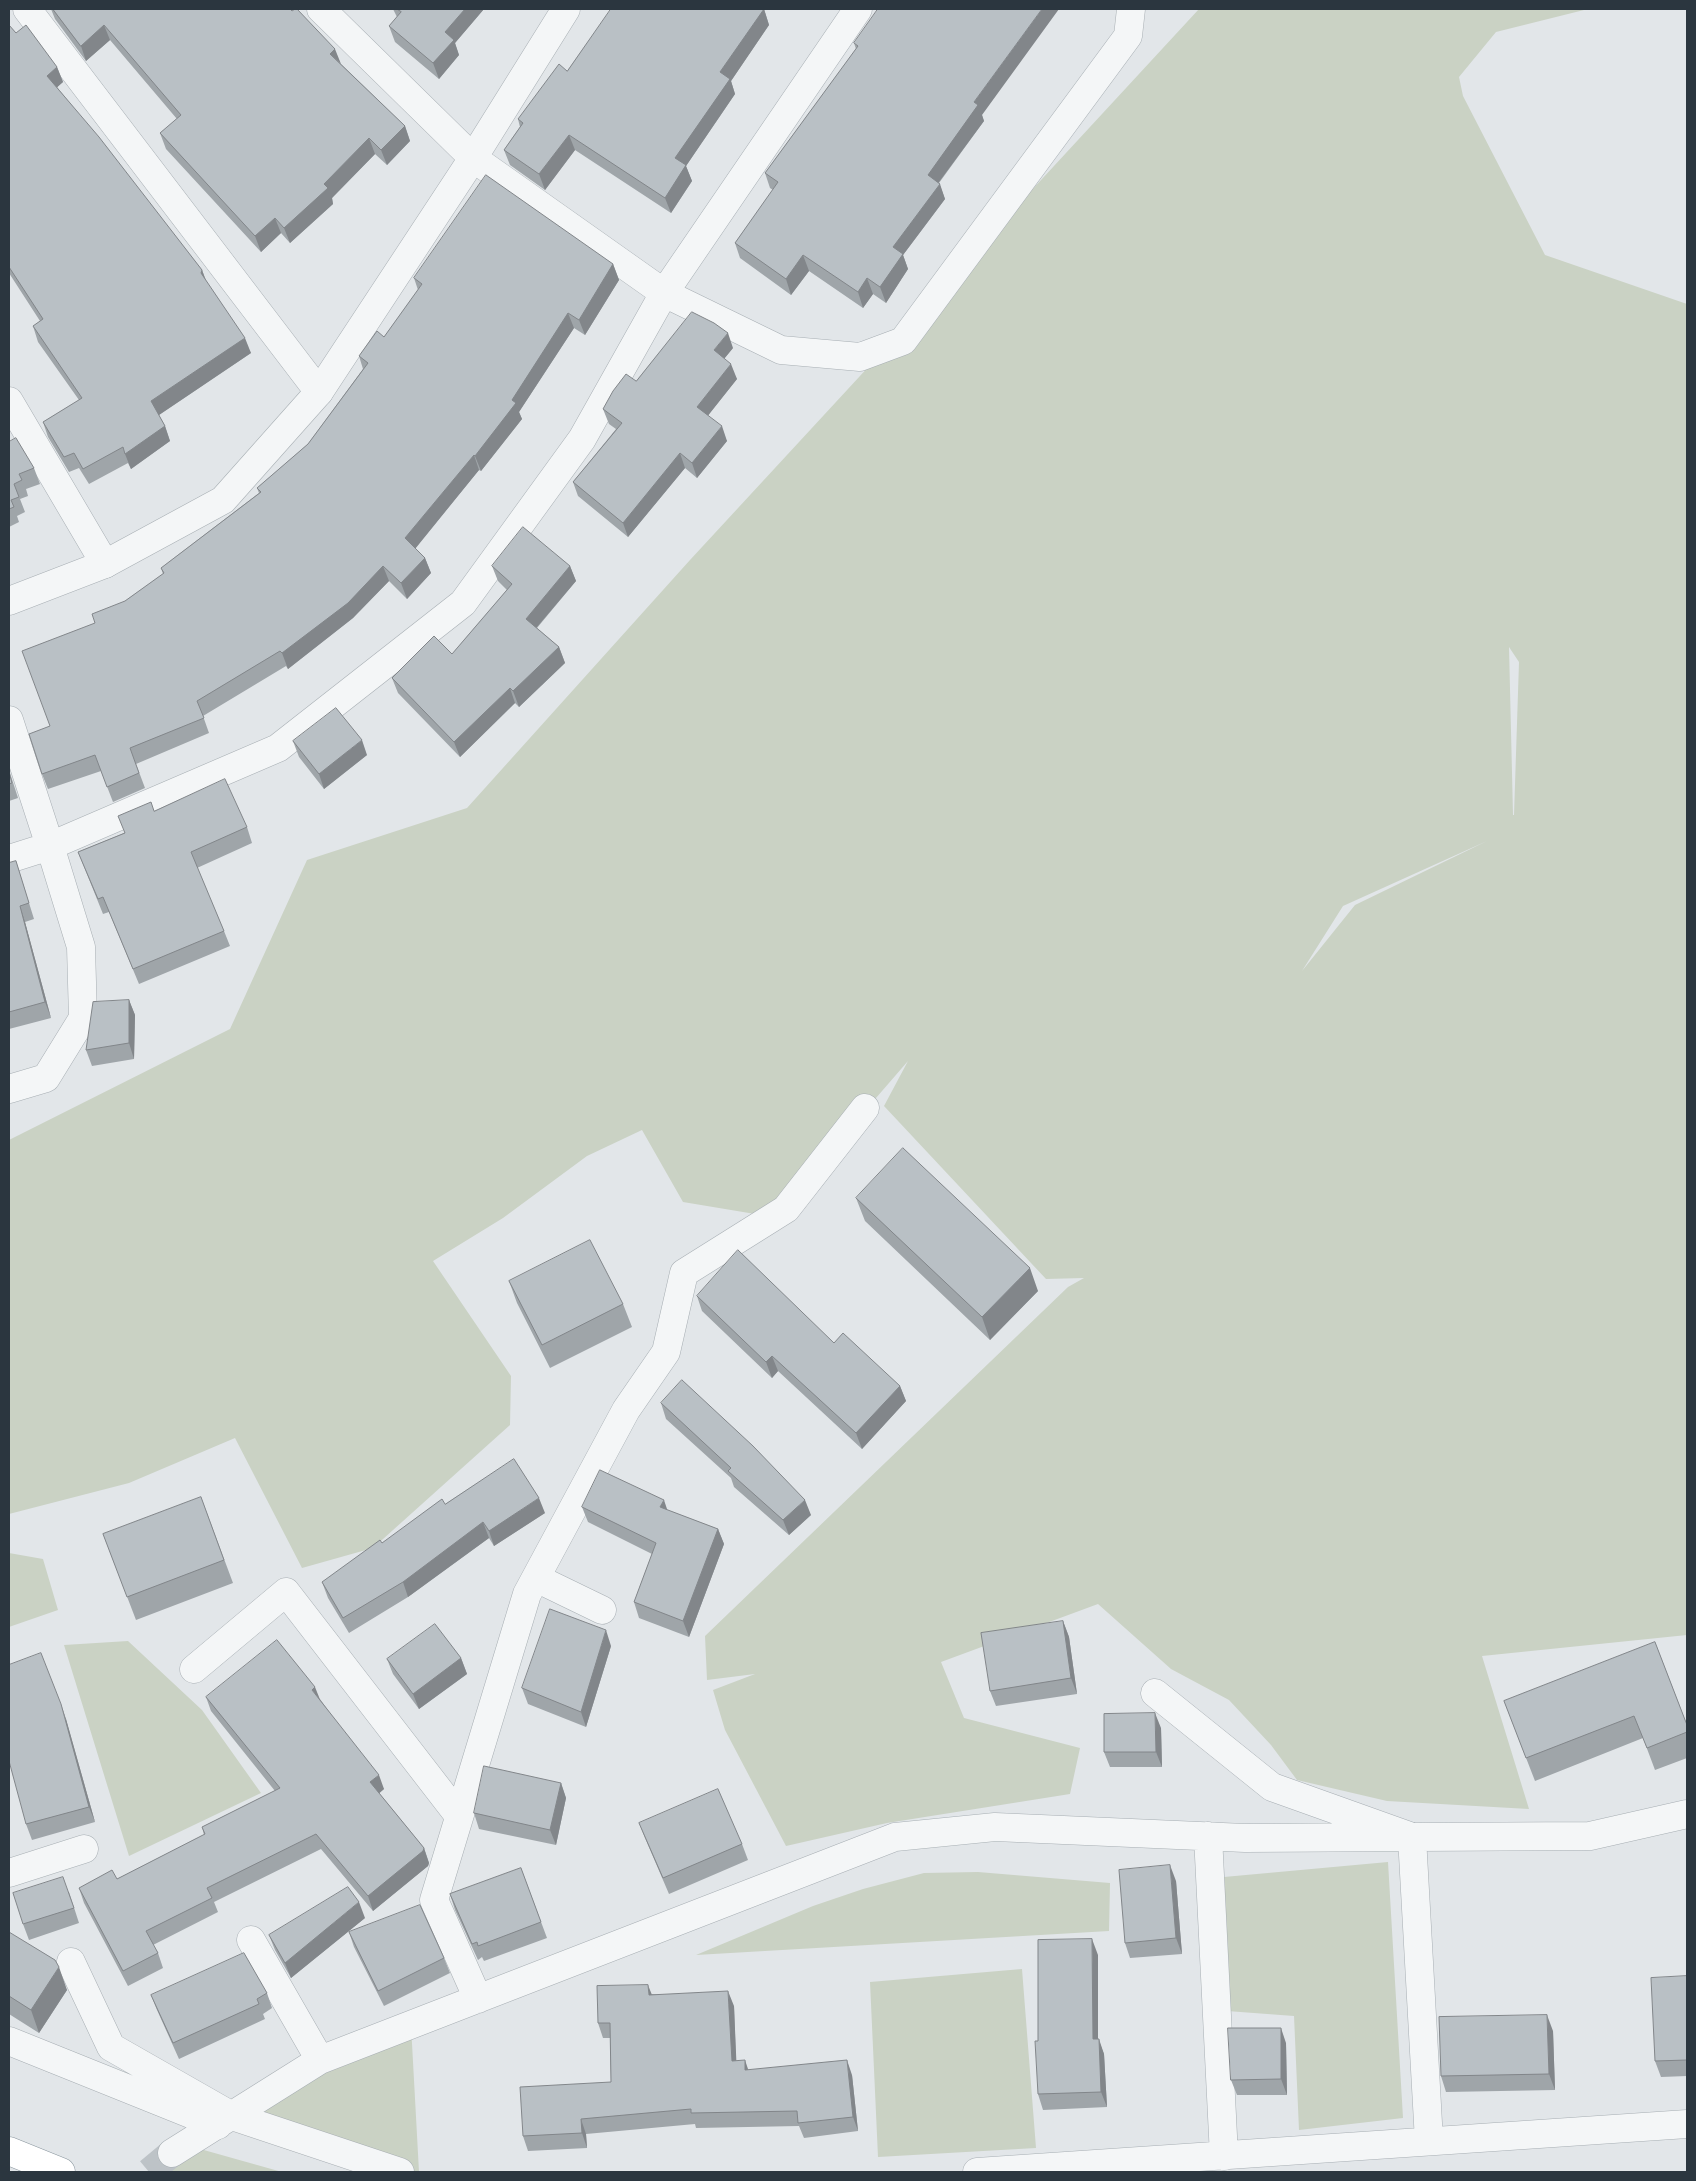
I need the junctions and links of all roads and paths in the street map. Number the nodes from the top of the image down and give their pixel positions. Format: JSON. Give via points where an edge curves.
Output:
{"nodes":[{"id":1,"x":27,"y":9,"type":"edge"},
{"id":2,"x":321,"y":9,"type":"edge"},
{"id":3,"x":566,"y":9,"type":"edge"},
{"id":4,"x":858,"y":9,"type":"edge"},
{"id":5,"x":1131,"y":9,"type":"edge"},
{"id":6,"x":473,"y":158,"type":"junction"},
{"id":7,"x":664,"y":293,"type":"junction"},
{"id":8,"x":319,"y":392,"type":"junction"},
{"id":9,"x":9,"y":401,"type":"edge"},
{"id":10,"x":105,"y":564,"type":"junction"},
{"id":11,"x":9,"y":601,"type":"edge"},
{"id":12,"x":9,"y":720,"type":"edge"},
{"id":13,"x":50,"y":846,"type":"junction"},
{"id":14,"x":9,"y":858,"type":"edge"},
{"id":15,"x":9,"y":1089,"type":"edge"},
{"id":16,"x":865,"y":1108,"type":"dead end"},
{"id":17,"x":536,"y":1578,"type":"junction"},
{"id":18,"x":602,"y":1610,"type":"dead end"},
{"id":19,"x":194,"y":1669,"type":"dead end"},
{"id":20,"x":1155,"y":1693,"type":"dead end"},
{"id":21,"x":1687,"y":1814,"type":"edge"},
{"id":22,"x":459,"y":1816,"type":"junction"},
{"id":23,"x":1208,"y":1836,"type":"junction"},
{"id":24,"x":1412,"y":1837,"type":"junction"},
{"id":25,"x":84,"y":1849,"type":"dead end"},
{"id":26,"x":9,"y":1873,"type":"edge"},
{"id":27,"x":251,"y":1940,"type":"dead end"},
{"id":28,"x":71,"y":1962,"type":"dead end"},
{"id":29,"x":478,"y":1999,"type":"junction"},
{"id":30,"x":9,"y":2041,"type":"edge"},
{"id":31,"x":320,"y":2060,"type":"junction"},
{"id":32,"x":225,"y":2120,"type":"junction"},
{"id":33,"x":1687,"y":2124,"type":"edge"},
{"id":34,"x":1429,"y":2142,"type":"junction"},
{"id":35,"x":9,"y":2151,"type":"edge"},
{"id":36,"x":172,"y":2153,"type":"tunnel mouth"},
{"id":37,"x":1224,"y":2156,"type":"junction"},
{"id":38,"x":60,"y":2172,"type":"edge"},
{"id":39,"x":400,"y":2172,"type":"edge"},
{"id":40,"x":976,"y":2172,"type":"edge"}],
"edges":[{"from":1,"to":8,"type":"street"},
{"from":2,"to":6,"type":"street"},
{"from":3,"to":6,"type":"street"},
{"from":4,"to":7,"type":"street"},
{"from":5,"to":7,"type":"street","via":[[1128,36],[903,341],[860,357],[782,350]]},
{"from":6,"to":7,"type":"street"},
{"from":6,"to":8,"type":"street"},
{"from":7,"to":13,"type":"street","via":[[582,439],[463,603],[278,748]]},
{"from":8,"to":10,"type":"street","via":[[223,500]]},
{"from":9,"to":10,"type":"street"},
{"from":10,"to":11,"type":"street"},
{"from":12,"to":13,"type":"street"},
{"from":13,"to":14,"type":"street"},
{"from":13,"to":15,"type":"street","via":[[81,947],[83,1018],[46,1078]]},
{"from":16,"to":17,"type":"street","via":[[786,1209],[684,1273],[666,1352],[626,1410]]},
{"from":17,"to":18,"type":"street"},
{"from":17,"to":22,"type":"street","via":[[527,1594]]},
{"from":19,"to":22,"type":"street","via":[[286,1592]]},
{"from":20,"to":24,"type":"street","via":[[1272,1787]]},
{"from":21,"to":24,"type":"street","via":[[1590,1836]]},
{"from":22,"to":29,"type":"street","via":[[434,1900]]},
{"from":23,"to":24,"type":"street"},
{"from":23,"to":29,"type":"street","via":[[995,1827],[895,1837]]},
{"from":23,"to":37,"type":"street"},
{"from":24,"to":34,"type":"street"},
{"from":25,"to":26,"type":"street"},
{"from":27,"to":31,"type":"street"},
{"from":28,"to":32,"type":"street","via":[[111,2047]]},
{"from":29,"to":31,"type":"street"},
{"from":30,"to":32,"type":"street"},
{"from":31,"to":32,"type":"street"},
{"from":32,"to":36,"type":"street"},
{"from":32,"to":39,"type":"street"},
{"from":33,"to":34,"type":"street"},
{"from":34,"to":37,"type":"street"},
{"from":35,"to":38,"type":"highway"},
{"from":37,"to":40,"type":"street"}]}
